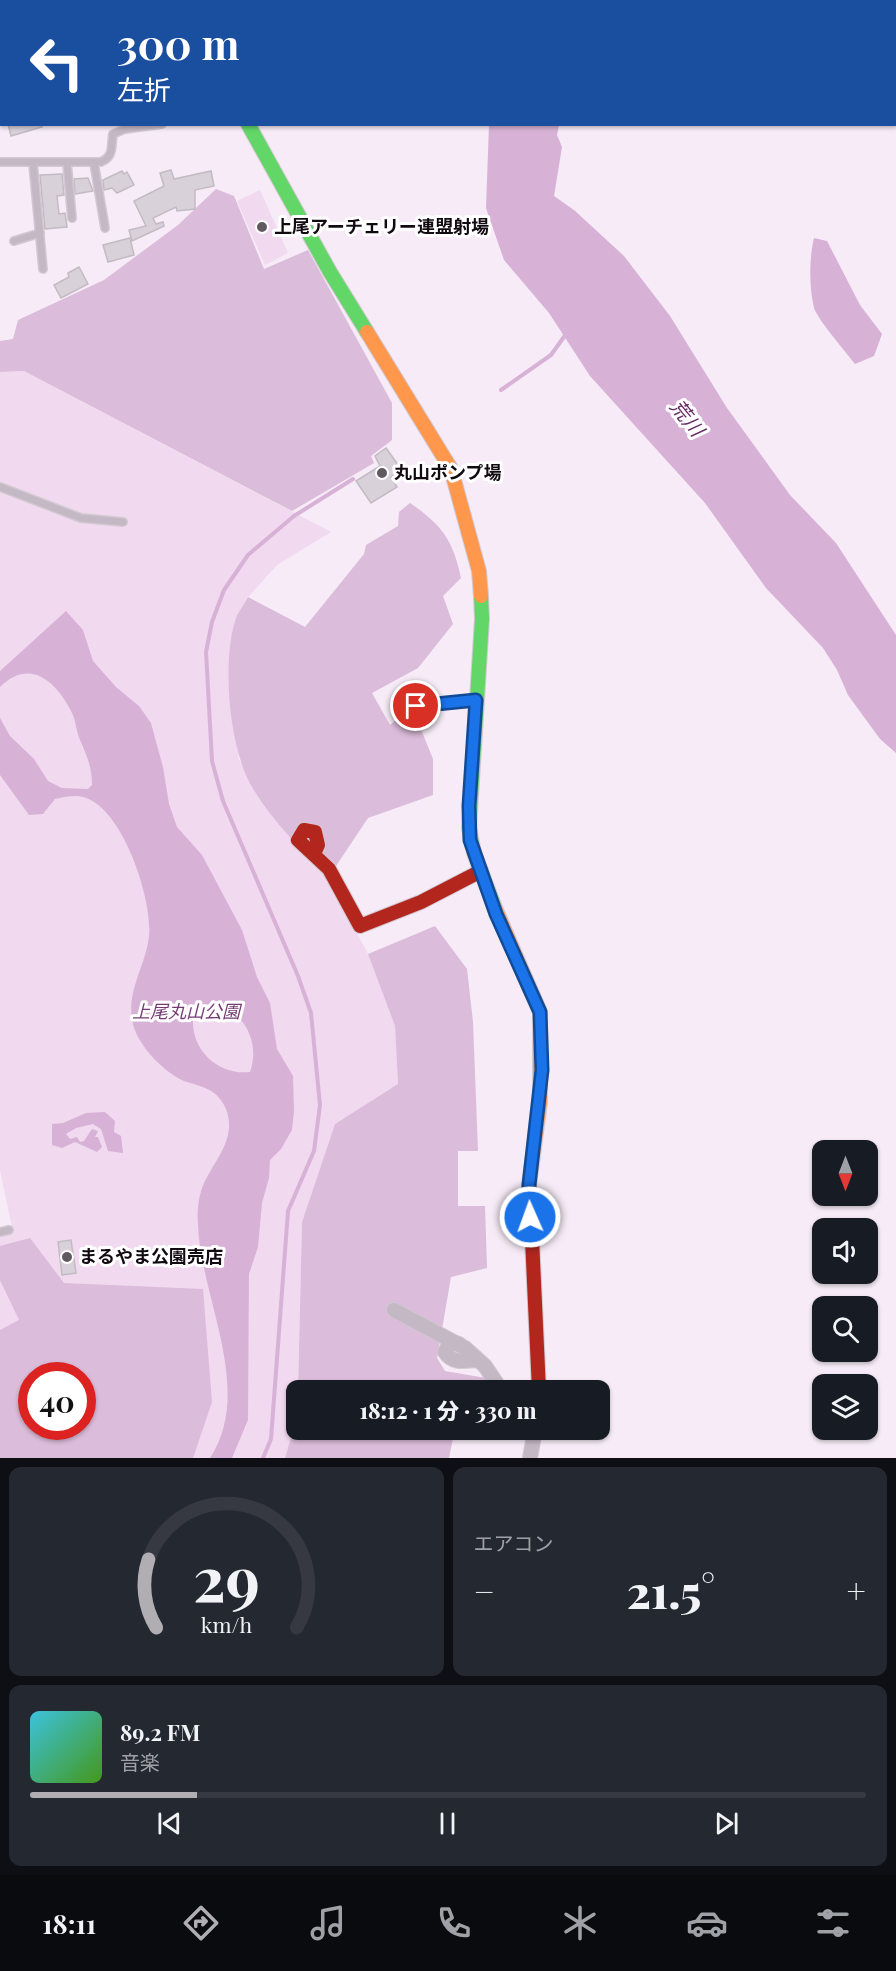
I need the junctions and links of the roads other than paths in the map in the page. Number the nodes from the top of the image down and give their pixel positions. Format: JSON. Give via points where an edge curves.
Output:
{"nodes":[{"id":1,"x":147,"y":126,"type":"edge"},
{"id":2,"x":249,"y":126,"type":"edge"},
{"id":3,"x":0,"y":162,"type":"edge"},
{"id":4,"x":33,"y":163,"type":"junction"},
{"id":5,"x":67,"y":163,"type":"junction"},
{"id":6,"x":94,"y":163,"type":"junction"},
{"id":7,"x":72,"y":218,"type":"dead end"},
{"id":8,"x":105,"y":228,"type":"dead end"},
{"id":9,"x":39,"y":232,"type":"junction"},
{"id":10,"x":15,"y":241,"type":"dead end"},
{"id":11,"x":43,"y":269,"type":"dead end"},
{"id":12,"x":0,"y":487,"type":"edge"},
{"id":13,"x":123,"y":522,"type":"dead end"},
{"id":14,"x":476,"y":700,"type":"junction"},
{"id":15,"x":416,"y":706,"type":"dead end"},
{"id":16,"x":314,"y":854,"type":"dead end"},
{"id":17,"x":481,"y":871,"type":"junction"},
{"id":18,"x":9,"y":1230,"type":"dead end"},
{"id":19,"x":0,"y":1232,"type":"edge"},
{"id":20,"x":394,"y":1310,"type":"dead end"},
{"id":21,"x":494,"y":1380,"type":"edge"},
{"id":22,"x":539,"y":1380,"type":"edge"},
{"id":23,"x":533,"y":1440,"type":"edge"},
{"id":24,"x":530,"y":1458,"type":"edge"}],
"edges":[{"from":1,"to":6,"type":"lane","via":[[113,134],[109,158]]},
{"from":2,"to":14,"type":"street","via":[[330,272],[451,469],[480,571],[482,619]]},
{"from":3,"to":4,"type":"lane"},
{"from":4,"to":5,"type":"lane"},
{"from":4,"to":9,"type":"lane"},
{"from":5,"to":6,"type":"lane"},
{"from":5,"to":7,"type":"lane"},
{"from":6,"to":8,"type":"lane"},
{"from":9,"to":10,"type":"lane"},
{"from":9,"to":11,"type":"lane"},
{"from":12,"to":13,"type":"lane","via":[[81,518]]},
{"from":14,"to":15,"type":"lane"},
{"from":14,"to":17,"type":"street","via":[[469,828]]},
{"from":16,"to":17,"type":"street","via":[[329,869],[360,926],[421,902]]},
{"from":17,"to":22,"type":"street","via":[[540,1012],[540,1102],[529,1185]]},
{"from":18,"to":19,"type":"lane"},
{"from":20,"to":21,"type":"street","via":[[459,1344],[485,1366]]},
{"from":23,"to":24,"type":"street"}]}
